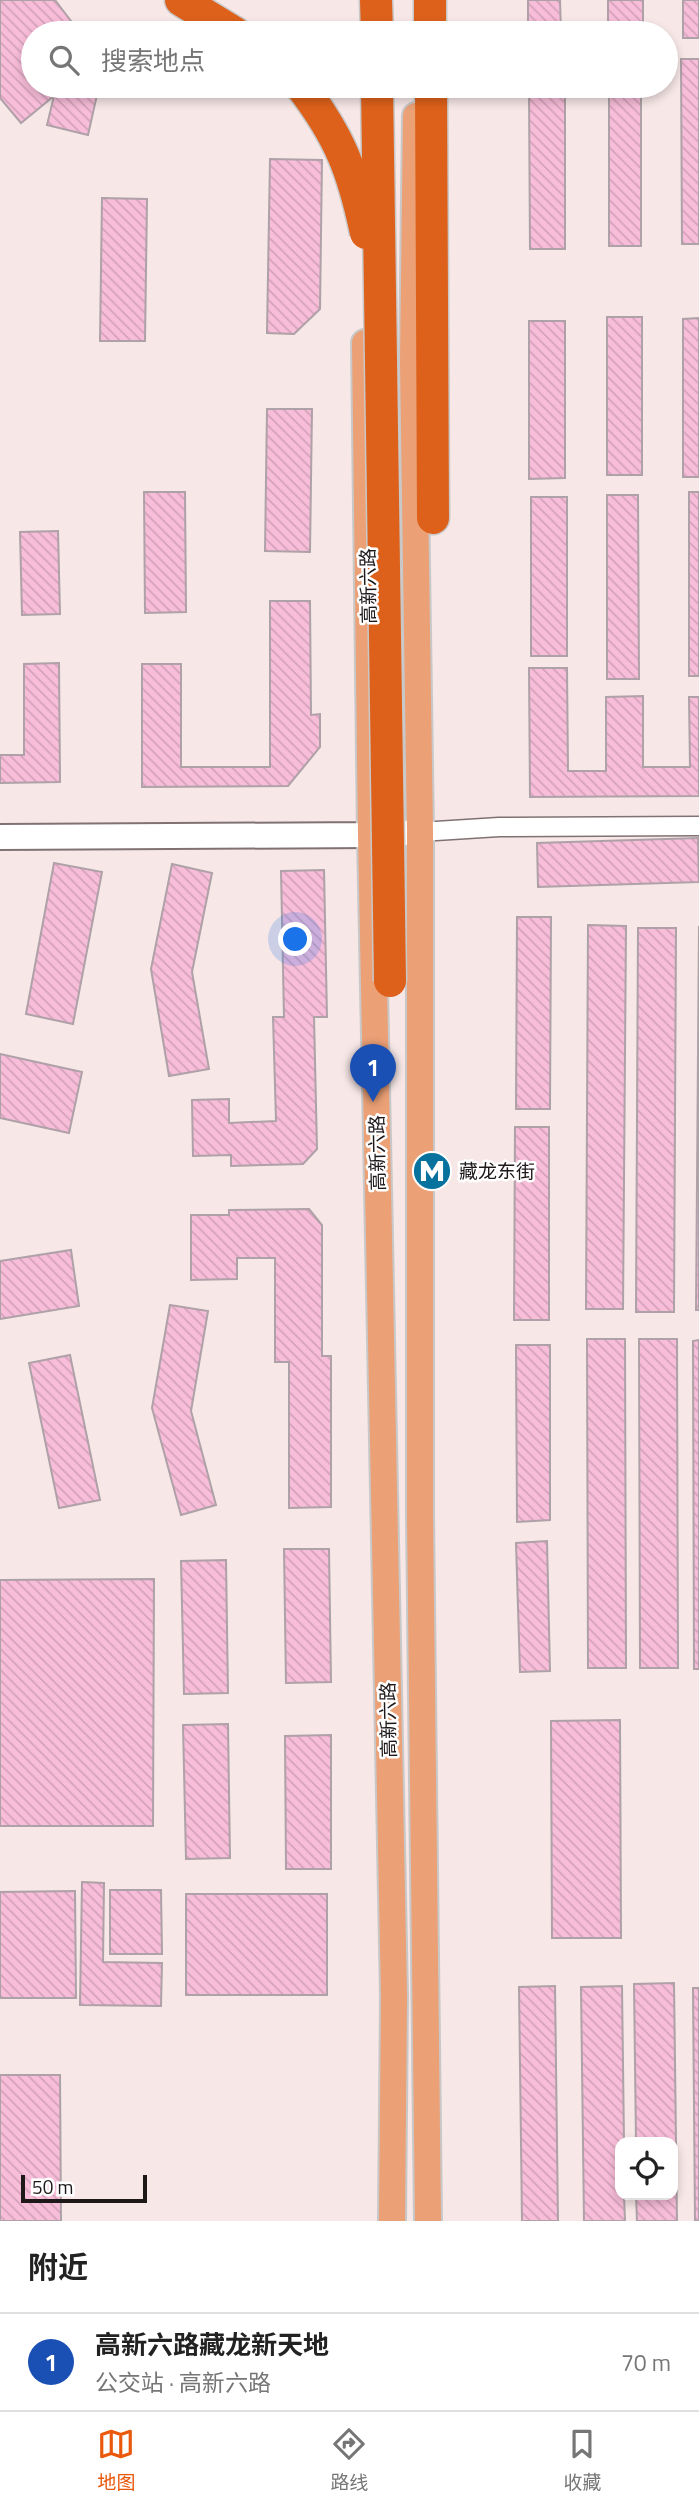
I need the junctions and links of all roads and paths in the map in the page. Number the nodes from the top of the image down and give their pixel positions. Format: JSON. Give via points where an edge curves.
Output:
{"nodes":[{"id":1,"x":181,"y":0,"type":"edge"},
{"id":2,"x":361,"y":0,"type":"edge"},
{"id":3,"x":376,"y":0,"type":"edge"},
{"id":4,"x":417,"y":0,"type":"edge"},
{"id":5,"x":430,"y":0,"type":"edge"},
{"id":6,"x":215,"y":21,"type":"edge"},
{"id":7,"x":361,"y":21,"type":"edge"},
{"id":8,"x":377,"y":21,"type":"edge"},
{"id":9,"x":417,"y":21,"type":"edge"},
{"id":10,"x":430,"y":21,"type":"edge"},
{"id":11,"x":310,"y":98,"type":"edge"},
{"id":12,"x":362,"y":98,"type":"edge"},
{"id":13,"x":377,"y":98,"type":"edge"},
{"id":14,"x":416,"y":98,"type":"edge"},
{"id":15,"x":431,"y":98,"type":"edge"},
{"id":16,"x":381,"y":336,"type":"junction"},
{"id":17,"x":433,"y":519,"type":"dead end"},
{"id":18,"x":699,"y":826,"type":"edge"},
{"id":19,"x":419,"y":832,"type":"junction"},
{"id":20,"x":371,"y":835,"type":"junction"},
{"id":21,"x":0,"y":837,"type":"edge"},
{"id":22,"x":390,"y":981,"type":"dead end"},
{"id":23,"x":392,"y":2221,"type":"edge"},
{"id":24,"x":428,"y":2221,"type":"edge"}],
"edges":[{"from":1,"to":6,"type":"highway"},
{"from":2,"to":7,"type":"main road"},
{"from":3,"to":8,"type":"highway"},
{"from":4,"to":9,"type":"main road"},
{"from":5,"to":10,"type":"highway"},
{"from":11,"to":16,"type":"highway","bridge":true,"via":[[326,118],[358,193]]},
{"from":12,"to":20,"type":"main road","name":"高新六路"},
{"from":13,"to":16,"type":"highway","bridge":true},
{"from":14,"to":19,"type":"main road","name":"高新六路","via":[[413,363]]},
{"from":15,"to":17,"type":"highway"},
{"from":16,"to":22,"type":"highway","bridge":true},
{"from":18,"to":19,"type":"street"},
{"from":19,"to":20,"type":"street"},
{"from":19,"to":24,"type":"main road","name":"高新六路"},
{"from":20,"to":21,"type":"street"},
{"from":20,"to":23,"type":"main road","name":"高新六路","via":[[393,1983]]}]}
